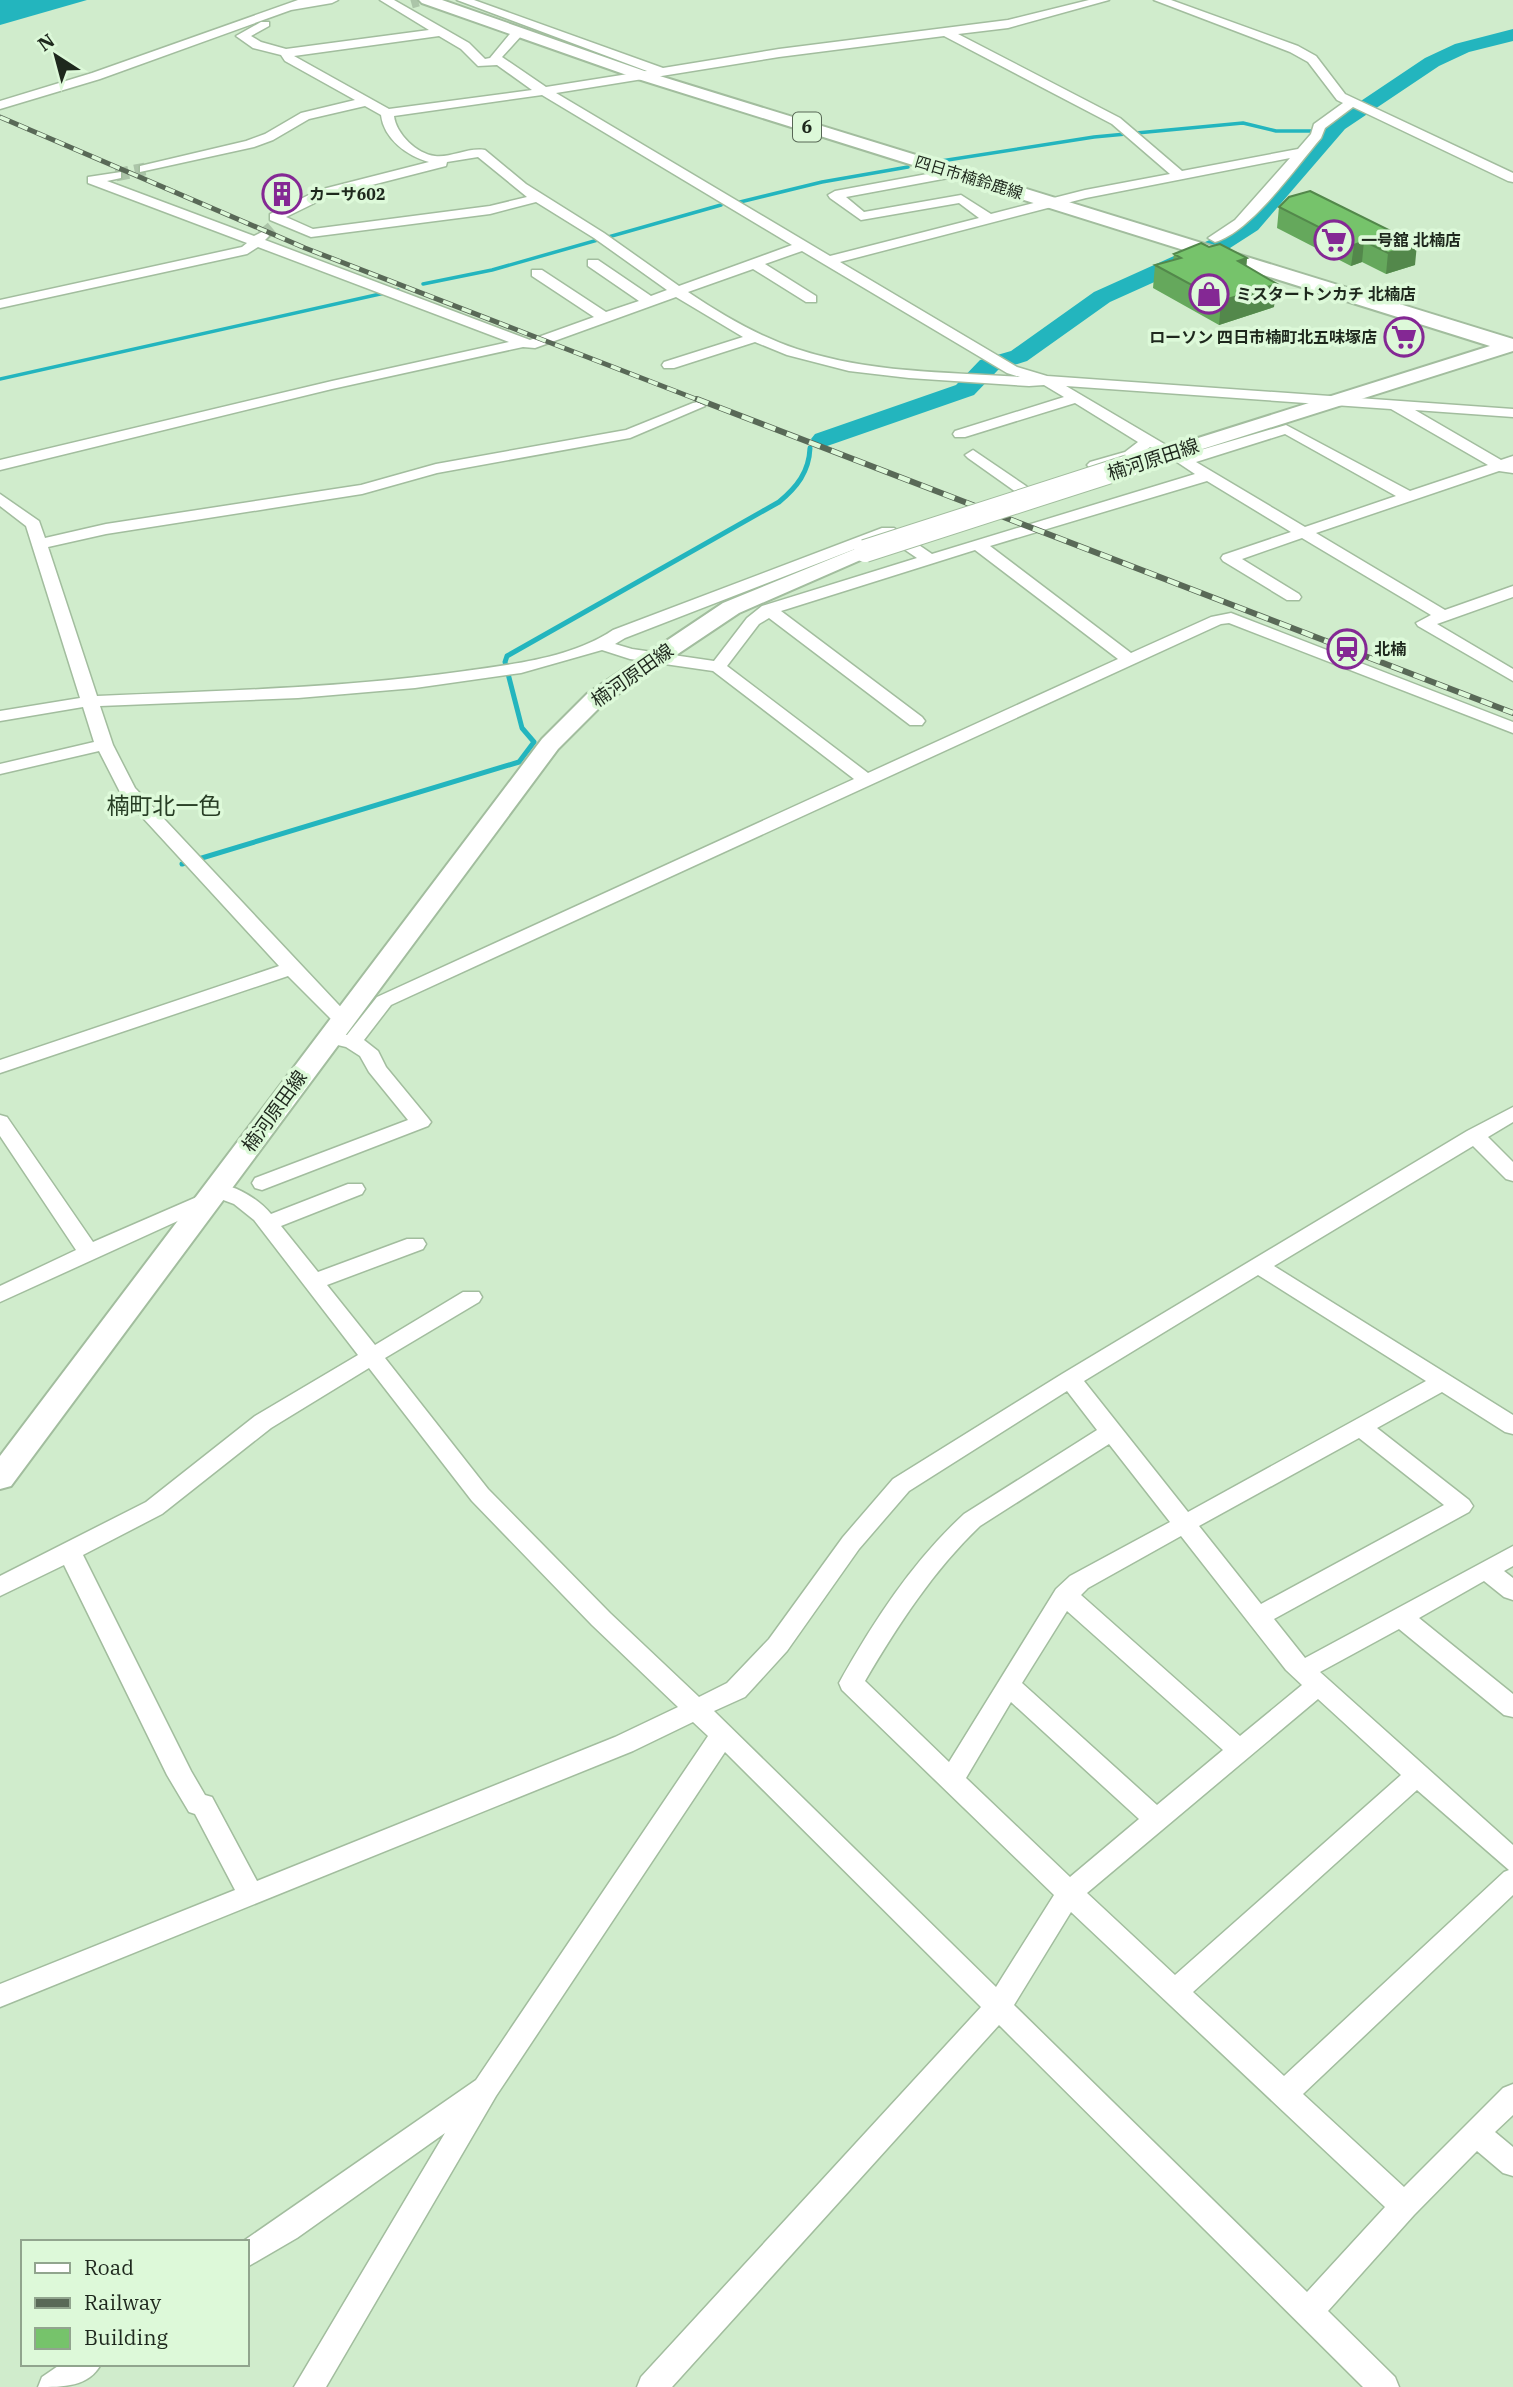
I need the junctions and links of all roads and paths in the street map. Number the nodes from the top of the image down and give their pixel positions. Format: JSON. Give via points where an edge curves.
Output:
{"nodes":[{"id":1,"x":309,"y":0,"type":"edge"},
{"id":2,"x":331,"y":0,"type":"edge"},
{"id":3,"x":386,"y":0,"type":"edge"},
{"id":4,"x":463,"y":0,"type":"edge"},
{"id":5,"x":1103,"y":0,"type":"edge"},
{"id":6,"x":1160,"y":0,"type":"edge"},
{"id":7,"x":413,"y":3,"type":"edge"},
{"id":8,"x":292,"y":7,"type":"junction"},
{"id":9,"x":439,"y":32,"type":"junction"},
{"id":10,"x":519,"y":32,"type":"junction"},
{"id":11,"x":946,"y":32,"type":"junction"},
{"id":12,"x":286,"y":53,"type":"junction"},
{"id":13,"x":498,"y":61,"type":"junction"},
{"id":14,"x":664,"y":73,"type":"junction"},
{"id":15,"x":644,"y":76,"type":"junction"},
{"id":16,"x":543,"y":92,"type":"junction"},
{"id":17,"x":368,"y":101,"type":"junction"},
{"id":18,"x":1354,"y":104,"type":"junction"},
{"id":19,"x":5,"y":109,"type":"edge"},
{"id":20,"x":387,"y":113,"type":"junction"},
{"id":21,"x":1300,"y":152,"type":"junction"},
{"id":22,"x":436,"y":160,"type":"junction"},
{"id":23,"x":145,"y":169,"type":"tunnel mouth"},
{"id":24,"x":954,"y":173,"type":"junction"},
{"id":25,"x":116,"y":175,"type":"tunnel mouth"},
{"id":26,"x":1180,"y":175,"type":"junction"},
{"id":27,"x":1513,"y":178,"type":"edge"},
{"id":28,"x":538,"y":198,"type":"junction"},
{"id":29,"x":1050,"y":203,"type":"junction"},
{"id":30,"x":988,"y":219,"type":"junction"},
{"id":31,"x":259,"y":239,"type":"junction"},
{"id":32,"x":802,"y":246,"type":"junction"},
{"id":33,"x":1216,"y":246,"type":"junction"},
{"id":34,"x":827,"y":261,"type":"junction"},
{"id":35,"x":593,"y":263,"type":"dead end"},
{"id":36,"x":755,"y":264,"type":"junction"},
{"id":37,"x":537,"y":273,"type":"dead end"},
{"id":38,"x":680,"y":293,"type":"junction"},
{"id":39,"x":811,"y":299,"type":"dead end"},
{"id":40,"x":651,"y":303,"type":"junction"},
{"id":41,"x":0,"y":304,"type":"edge"},
{"id":42,"x":607,"y":319,"type":"junction"},
{"id":43,"x":753,"y":338,"type":"junction"},
{"id":44,"x":523,"y":343,"type":"junction"},
{"id":45,"x":1511,"y":345,"type":"edge"},
{"id":46,"x":669,"y":365,"type":"dead end"},
{"id":47,"x":1046,"y":380,"type":"junction"},
{"id":48,"x":1239,"y":395,"type":"junction"},
{"id":49,"x":1076,"y":398,"type":"junction"},
{"id":50,"x":1331,"y":401,"type":"junction"},
{"id":51,"x":1396,"y":405,"type":"junction"},
{"id":52,"x":698,"y":406,"type":"dead end"},
{"id":53,"x":1513,"y":413,"type":"edge"},
{"id":54,"x":1264,"y":424,"type":"junction"},
{"id":55,"x":960,"y":434,"type":"dead end"},
{"id":56,"x":1143,"y":437,"type":"junction"},
{"id":57,"x":1158,"y":445,"type":"dead end"},
{"id":58,"x":973,"y":455,"type":"dead end"},
{"id":59,"x":0,"y":465,"type":"edge"},
{"id":60,"x":1509,"y":466,"type":"edge"},
{"id":61,"x":1209,"y":476,"type":"junction"},
{"id":62,"x":1021,"y":489,"type":"junction"},
{"id":63,"x":1409,"y":497,"type":"junction"},
{"id":64,"x":0,"y":499,"type":"edge"},
{"id":65,"x":990,"y":499,"type":"dead end"},
{"id":66,"x":1303,"y":532,"type":"junction"},
{"id":67,"x":39,"y":544,"type":"junction"},
{"id":68,"x":977,"y":544,"type":"junction"},
{"id":69,"x":928,"y":558,"type":"junction"},
{"id":70,"x":1513,"y":592,"type":"edge"},
{"id":71,"x":1293,"y":597,"type":"dead end"},
{"id":72,"x":768,"y":609,"type":"junction"},
{"id":73,"x":1444,"y":616,"type":"junction"},
{"id":74,"x":602,"y":645,"type":"junction"},
{"id":75,"x":654,"y":658,"type":"junction"},
{"id":76,"x":1130,"y":660,"type":"junction"},
{"id":77,"x":718,"y":667,"type":"junction"},
{"id":78,"x":1513,"y":676,"type":"edge"},
{"id":79,"x":90,"y":702,"type":"junction"},
{"id":80,"x":0,"y":716,"type":"edge"},
{"id":81,"x":916,"y":721,"type":"dead end"},
{"id":82,"x":1513,"y":728,"type":"edge"},
{"id":83,"x":104,"y":745,"type":"junction"},
{"id":84,"x":0,"y":769,"type":"edge"},
{"id":85,"x":867,"y":781,"type":"junction"},
{"id":86,"x":291,"y":968,"type":"junction"},
{"id":87,"x":341,"y":1033,"type":"junction"},
{"id":88,"x":0,"y":1067,"type":"edge"},
{"id":89,"x":1513,"y":1113,"type":"edge"},
{"id":90,"x":0,"y":1121,"type":"edge"},
{"id":91,"x":1474,"y":1135,"type":"junction"},
{"id":92,"x":1513,"y":1174,"type":"edge"},
{"id":93,"x":262,"y":1183,"type":"dead end"},
{"id":94,"x":355,"y":1189,"type":"dead end"},
{"id":95,"x":211,"y":1195,"type":"junction"},
{"id":96,"x":268,"y":1223,"type":"junction"},
{"id":97,"x":415,"y":1244,"type":"dead end"},
{"id":98,"x":89,"y":1252,"type":"junction"},
{"id":99,"x":1259,"y":1266,"type":"junction"},
{"id":100,"x":313,"y":1282,"type":"junction"},
{"id":101,"x":0,"y":1295,"type":"edge"},
{"id":102,"x":471,"y":1297,"type":"dead end"},
{"id":103,"x":373,"y":1357,"type":"junction"},
{"id":104,"x":1070,"y":1379,"type":"junction"},
{"id":105,"x":1441,"y":1382,"type":"junction"},
{"id":106,"x":1513,"y":1426,"type":"edge"},
{"id":107,"x":1360,"y":1427,"type":"junction"},
{"id":108,"x":1112,"y":1431,"type":"junction"},
{"id":109,"x":0,"y":1478,"type":"edge"},
{"id":110,"x":1184,"y":1524,"type":"junction"},
{"id":111,"x":70,"y":1553,"type":"junction"},
{"id":112,"x":1513,"y":1555,"type":"edge"},
{"id":113,"x":1486,"y":1570,"type":"junction"},
{"id":114,"x":0,"y":1587,"type":"edge"},
{"id":115,"x":1513,"y":1591,"type":"edge"},
{"id":116,"x":1065,"y":1595,"type":"junction"},
{"id":117,"x":1258,"y":1617,"type":"junction"},
{"id":118,"x":1401,"y":1617,"type":"junction"},
{"id":119,"x":1309,"y":1678,"type":"junction"},
{"id":120,"x":1009,"y":1685,"type":"junction"},
{"id":121,"x":1513,"y":1708,"type":"edge"},
{"id":122,"x":696,"y":1710,"type":"junction"},
{"id":123,"x":723,"y":1735,"type":"junction"},
{"id":124,"x":1240,"y":1750,"type":"junction"},
{"id":125,"x":1417,"y":1775,"type":"junction"},
{"id":126,"x":951,"y":1780,"type":"junction"},
{"id":127,"x":1156,"y":1819,"type":"junction"},
{"id":128,"x":1513,"y":1861,"type":"edge"},
{"id":129,"x":1513,"y":1879,"type":"edge"},
{"id":130,"x":1069,"y":1893,"type":"junction"},
{"id":131,"x":250,"y":1895,"type":"junction"},
{"id":132,"x":1175,"y":1991,"type":"junction"},
{"id":133,"x":0,"y":1996,"type":"edge"},
{"id":134,"x":998,"y":2007,"type":"junction"},
{"id":135,"x":486,"y":2088,"type":"junction"},
{"id":136,"x":1284,"y":2094,"type":"junction"},
{"id":137,"x":1513,"y":2096,"type":"edge"},
{"id":138,"x":1477,"y":2134,"type":"junction"},
{"id":139,"x":1513,"y":2164,"type":"edge"},
{"id":140,"x":1404,"y":2206,"type":"junction"},
{"id":141,"x":248,"y":2253,"type":"edge"},
{"id":142,"x":1307,"y":2313,"type":"junction"},
{"id":143,"x":83,"y":2366,"type":"edge"},
{"id":144,"x":53,"y":2387,"type":"edge"},
{"id":145,"x":309,"y":2387,"type":"edge"},
{"id":146,"x":652,"y":2387,"type":"edge"},
{"id":147,"x":1384,"y":2387,"type":"edge"}],
"edges":[{"from":1,"to":8,"type":"street"},
{"from":2,"to":8,"type":"street"},
{"from":3,"to":7,"type":"street"},
{"from":4,"to":14,"type":"street"},
{"from":5,"to":11,"type":"street","via":[[1008,24]]},
{"from":6,"to":18,"type":"street","via":[[1294,49],[1312,59],[1335,92]]},
{"from":7,"to":9,"type":"street"},
{"from":7,"to":10,"type":"main road","name":"四日市楠鈴鹿線","number":"6"},
{"from":8,"to":12,"type":"street","via":[[243,36]]},
{"from":8,"to":19,"type":"street"},
{"from":9,"to":12,"type":"street"},
{"from":9,"to":13,"type":"street","via":[[465,46],[482,63]]},
{"from":10,"to":13,"type":"street","via":[[496,54]]},
{"from":10,"to":15,"type":"main road","name":"四日市楠鈴鹿線","number":"6"},
{"from":11,"to":14,"type":"street"},
{"from":11,"to":26,"type":"street","via":[[1116,121]]},
{"from":12,"to":17,"type":"street"},
{"from":13,"to":16,"type":"street"},
{"from":14,"to":15,"type":"street"},
{"from":15,"to":16,"type":"street"},
{"from":15,"to":24,"type":"main road","name":"四日市楠鈴鹿線","number":"6"},
{"from":16,"to":20,"type":"street"},
{"from":16,"to":32,"type":"street"},
{"from":17,"to":20,"type":"street"},
{"from":17,"to":23,"type":"street","via":[[305,116],[250,144]]},
{"from":18,"to":21,"type":"street","via":[[1318,127]]},
{"from":18,"to":27,"type":"street"},
{"from":20,"to":22,"type":"street","via":[[394,137]]},
{"from":21,"to":26,"type":"street"},
{"from":21,"to":33,"type":"street"},
{"from":22,"to":28,"type":"street","via":[[480,153]]},
{"from":22,"to":28,"type":"street","via":[[441,163],[324,193],[275,217],[278,223],[312,233],[491,210]]},
{"from":24,"to":29,"type":"main road","name":"四日市楠鈴鹿線","number":"6"},
{"from":24,"to":30,"type":"street","via":[[835,195],[862,216],[961,199]]},
{"from":25,"to":31,"type":"street","via":[[93,180]]},
{"from":26,"to":29,"type":"street"},
{"from":28,"to":38,"type":"street"},
{"from":29,"to":30,"type":"street"},
{"from":29,"to":33,"type":"main road","name":"四日市楠鈴鹿線","number":"6","via":[[1191,246]]},
{"from":30,"to":34,"type":"street"},
{"from":31,"to":41,"type":"street","via":[[247,250]]},
{"from":31,"to":44,"type":"street"},
{"from":32,"to":34,"type":"street"},
{"from":32,"to":36,"type":"street"},
{"from":33,"to":45,"type":"main road","name":"四日市楠鈴鹿線","number":"6"},
{"from":34,"to":47,"type":"street","via":[[998,363]]},
{"from":35,"to":40,"type":"street"},
{"from":36,"to":38,"type":"street"},
{"from":36,"to":39,"type":"street"},
{"from":37,"to":42,"type":"street"},
{"from":38,"to":40,"type":"street"},
{"from":38,"to":43,"type":"street"},
{"from":40,"to":42,"type":"street"},
{"from":42,"to":44,"type":"street","via":[[530,345]]},
{"from":43,"to":46,"type":"street"},
{"from":43,"to":47,"type":"street","via":[[829,362]]},
{"from":44,"to":59,"type":"street"},
{"from":45,"to":50,"type":"main road","name":"楠河原田線"},
{"from":47,"to":48,"type":"street"},
{"from":47,"to":49,"type":"street"},
{"from":48,"to":50,"type":"street"},
{"from":48,"to":54,"type":"street","via":[[1265,406]]},
{"from":49,"to":55,"type":"street"},
{"from":49,"to":56,"type":"street"},
{"from":50,"to":51,"type":"street"},
{"from":50,"to":54,"type":"main road","name":"楠河原田線"},
{"from":51,"to":53,"type":"street"},
{"from":51,"to":60,"type":"street"},
{"from":52,"to":67,"type":"street","via":[[630,434],[436,469],[362,489],[106,529]]},
{"from":54,"to":75,"type":"main road","name":"楠河原田線","bridge":true,"via":[[865,551],[731,608]]},
{"from":56,"to":57,"type":"street"},
{"from":56,"to":62,"type":"street","via":[[1144,448],[1136,452]]},
{"from":58,"to":62,"type":"street"},
{"from":60,"to":63,"type":"street"},
{"from":61,"to":63,"type":"street","via":[[1183,460],[1286,429]]},
{"from":61,"to":66,"type":"street"},
{"from":61,"to":68,"type":"street"},
{"from":62,"to":65,"type":"street"},
{"from":63,"to":66,"type":"street"},
{"from":64,"to":67,"type":"street","via":[[33,524]]},
{"from":66,"to":71,"type":"street","via":[[1229,558]]},
{"from":66,"to":73,"type":"street"},
{"from":67,"to":79,"type":"street"},
{"from":68,"to":69,"type":"street"},
{"from":68,"to":76,"type":"street"},
{"from":69,"to":72,"type":"street"},
{"from":69,"to":74,"type":"street","via":[[888,531],[619,634]]},
{"from":70,"to":73,"type":"street"},
{"from":72,"to":77,"type":"street"},
{"from":72,"to":81,"type":"street"},
{"from":73,"to":78,"type":"street","via":[[1424,623]]},
{"from":74,"to":75,"type":"street"},
{"from":74,"to":79,"type":"street","via":[[505,670],[415,683]]},
{"from":75,"to":77,"type":"street"},
{"from":75,"to":87,"type":"main road","name":"楠河原田線","via":[[595,699],[550,744]]},
{"from":76,"to":82,"type":"street","via":[[1217,620],[1231,618]]},
{"from":76,"to":85,"type":"street"},
{"from":77,"to":85,"type":"street"},
{"from":79,"to":80,"type":"street"},
{"from":79,"to":83,"type":"street"},
{"from":83,"to":84,"type":"street"},
{"from":83,"to":86,"type":"street","via":[[127,790]]},
{"from":85,"to":87,"type":"street","via":[[384,1001]]},
{"from":86,"to":87,"type":"street"},
{"from":86,"to":88,"type":"street"},
{"from":87,"to":93,"type":"street","via":[[363,1047],[421,1122]]},
{"from":87,"to":95,"type":"main road","name":"楠河原田線"},
{"from":89,"to":91,"type":"street"},
{"from":90,"to":98,"type":"street"},
{"from":91,"to":92,"type":"street"},
{"from":91,"to":99,"type":"street"},
{"from":94,"to":96,"type":"street"},
{"from":95,"to":96,"type":"street","via":[[241,1199]]},
{"from":95,"to":98,"type":"street"},
{"from":95,"to":109,"type":"main road","name":"楠河原田線"},
{"from":96,"to":100,"type":"street"},
{"from":97,"to":100,"type":"street"},
{"from":98,"to":101,"type":"street"},
{"from":99,"to":104,"type":"street"},
{"from":99,"to":105,"type":"street"},
{"from":100,"to":103,"type":"street"},
{"from":102,"to":103,"type":"street"},
{"from":103,"to":111,"type":"street","via":[[263,1422],[154,1508]]},
{"from":103,"to":122,"type":"street","via":[[480,1495]]},
{"from":104,"to":108,"type":"street"},
{"from":104,"to":122,"type":"street","via":[[901,1485],[858,1535],[778,1645],[736,1690]]},
{"from":105,"to":106,"type":"street"},
{"from":105,"to":107,"type":"street"},
{"from":107,"to":110,"type":"street"},
{"from":107,"to":117,"type":"street","via":[[1461,1506]]},
{"from":108,"to":110,"type":"street"},
{"from":108,"to":126,"type":"street","via":[[952,1536],[850,1683]]},
{"from":110,"to":116,"type":"street","via":[[1079,1582]]},
{"from":110,"to":117,"type":"street"},
{"from":111,"to":114,"type":"street"},
{"from":111,"to":131,"type":"street","via":[[180,1775],[198,1805],[203,1804]]},
{"from":112,"to":113,"type":"street"},
{"from":113,"to":115,"type":"street"},
{"from":113,"to":118,"type":"street"},
{"from":116,"to":120,"type":"street"},
{"from":116,"to":124,"type":"street"},
{"from":117,"to":119,"type":"street"},
{"from":118,"to":119,"type":"street"},
{"from":118,"to":121,"type":"street"},
{"from":119,"to":124,"type":"street"},
{"from":119,"to":125,"type":"street"},
{"from":120,"to":126,"type":"street"},
{"from":120,"to":127,"type":"street"},
{"from":122,"to":123,"type":"street"},
{"from":122,"to":131,"type":"street","via":[[624,1744]]},
{"from":123,"to":134,"type":"street"},
{"from":123,"to":135,"type":"street"},
{"from":124,"to":127,"type":"street"},
{"from":125,"to":128,"type":"street"},
{"from":125,"to":132,"type":"street"},
{"from":126,"to":130,"type":"street"},
{"from":127,"to":130,"type":"street"},
{"from":129,"to":136,"type":"street"},
{"from":130,"to":132,"type":"street"},
{"from":130,"to":134,"type":"street"},
{"from":131,"to":133,"type":"street"},
{"from":132,"to":136,"type":"street"},
{"from":134,"to":142,"type":"street"},
{"from":134,"to":146,"type":"street"},
{"from":135,"to":141,"type":"street"},
{"from":135,"to":145,"type":"street"},
{"from":136,"to":140,"type":"street"},
{"from":137,"to":138,"type":"street"},
{"from":138,"to":139,"type":"street"},
{"from":138,"to":140,"type":"street"},
{"from":140,"to":142,"type":"street"},
{"from":142,"to":147,"type":"street"},
{"from":143,"to":144,"type":"street"}]}
